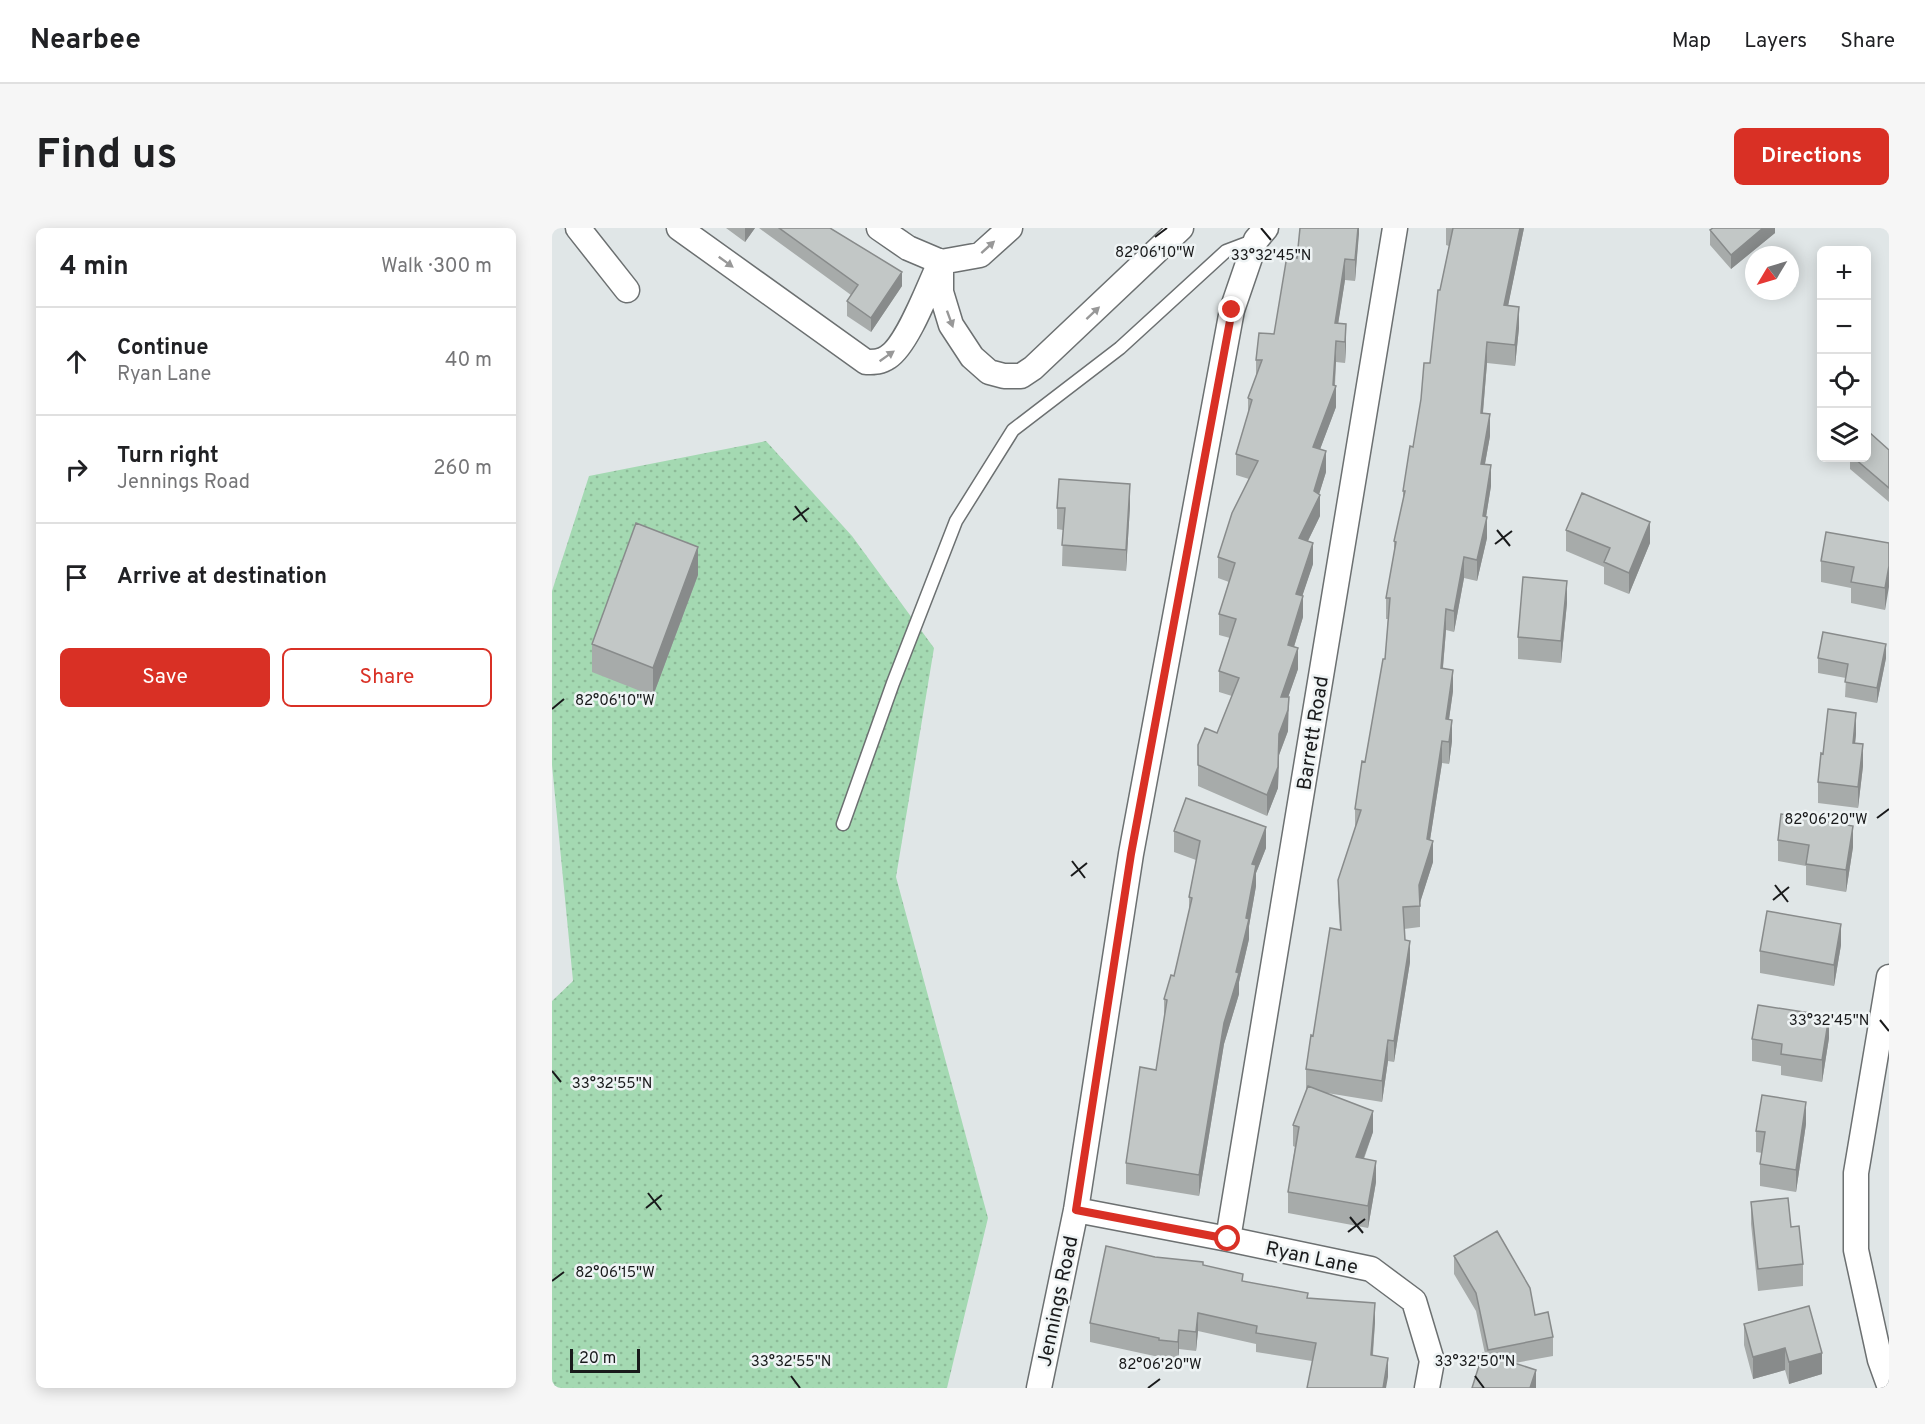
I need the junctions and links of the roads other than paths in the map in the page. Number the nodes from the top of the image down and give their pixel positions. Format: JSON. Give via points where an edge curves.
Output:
{"nodes":[{"id":1,"x":578,"y":228,"type":"edge"},
{"id":2,"x":679,"y":228,"type":"edge"},
{"id":3,"x":879,"y":228,"type":"edge"},
{"id":4,"x":1010,"y":228,"type":"edge"},
{"id":5,"x":1181,"y":228,"type":"edge"},
{"id":6,"x":1395,"y":228,"type":"edge"},
{"id":7,"x":1261,"y":234,"type":"edge"},
{"id":8,"x":940,"y":262,"type":"junction"},
{"id":9,"x":627,"y":290,"type":"dead end"},
{"id":10,"x":843,"y":824,"type":"dead end"},
{"id":11,"x":1889,"y":977,"type":"edge"},
{"id":12,"x":1881,"y":1063,"type":"edge"},
{"id":13,"x":1076,"y":1210,"type":"junction"},
{"id":14,"x":1228,"y":1239,"type":"junction"},
{"id":15,"x":1889,"y":1384,"type":"edge"},
{"id":16,"x":1040,"y":1388,"type":"edge"},
{"id":17,"x":1427,"y":1388,"type":"edge"}],
"edges":[{"from":1,"to":9,"type":"street"},
{"from":2,"to":8,"type":"street","one_way":true,"via":[[866,362],[877,363],[890,356],[903,341]]},
{"from":3,"to":8,"type":"street","via":[[908,248]]},
{"from":8,"to":4,"type":"street","one_way":true,"via":[[980,255]]},
{"from":8,"to":5,"type":"street","one_way":true,"via":[[941,292],[951,325],[972,357],[989,372],[1021,376]]},
{"from":6,"to":14,"type":"street","name":"Barrett Road"},
{"from":7,"to":10,"type":"lane","via":[[1226,251],[1119,348],[1013,430],[956,521],[892,683]]},
{"from":7,"to":13,"type":"street","name":"Jennings Road","via":[[1232,310],[1133,843]]},
{"from":11,"to":12,"type":"street"},
{"from":12,"to":15,"type":"street","via":[[1856,1173],[1856,1250]]},
{"from":13,"to":14,"type":"street","name":"Ryan Lane"},
{"from":13,"to":16,"type":"street","name":"Jennings Road"},
{"from":14,"to":17,"type":"street","name":"Ryan Lane","via":[[1371,1269],[1414,1301],[1432,1360]]}]}
